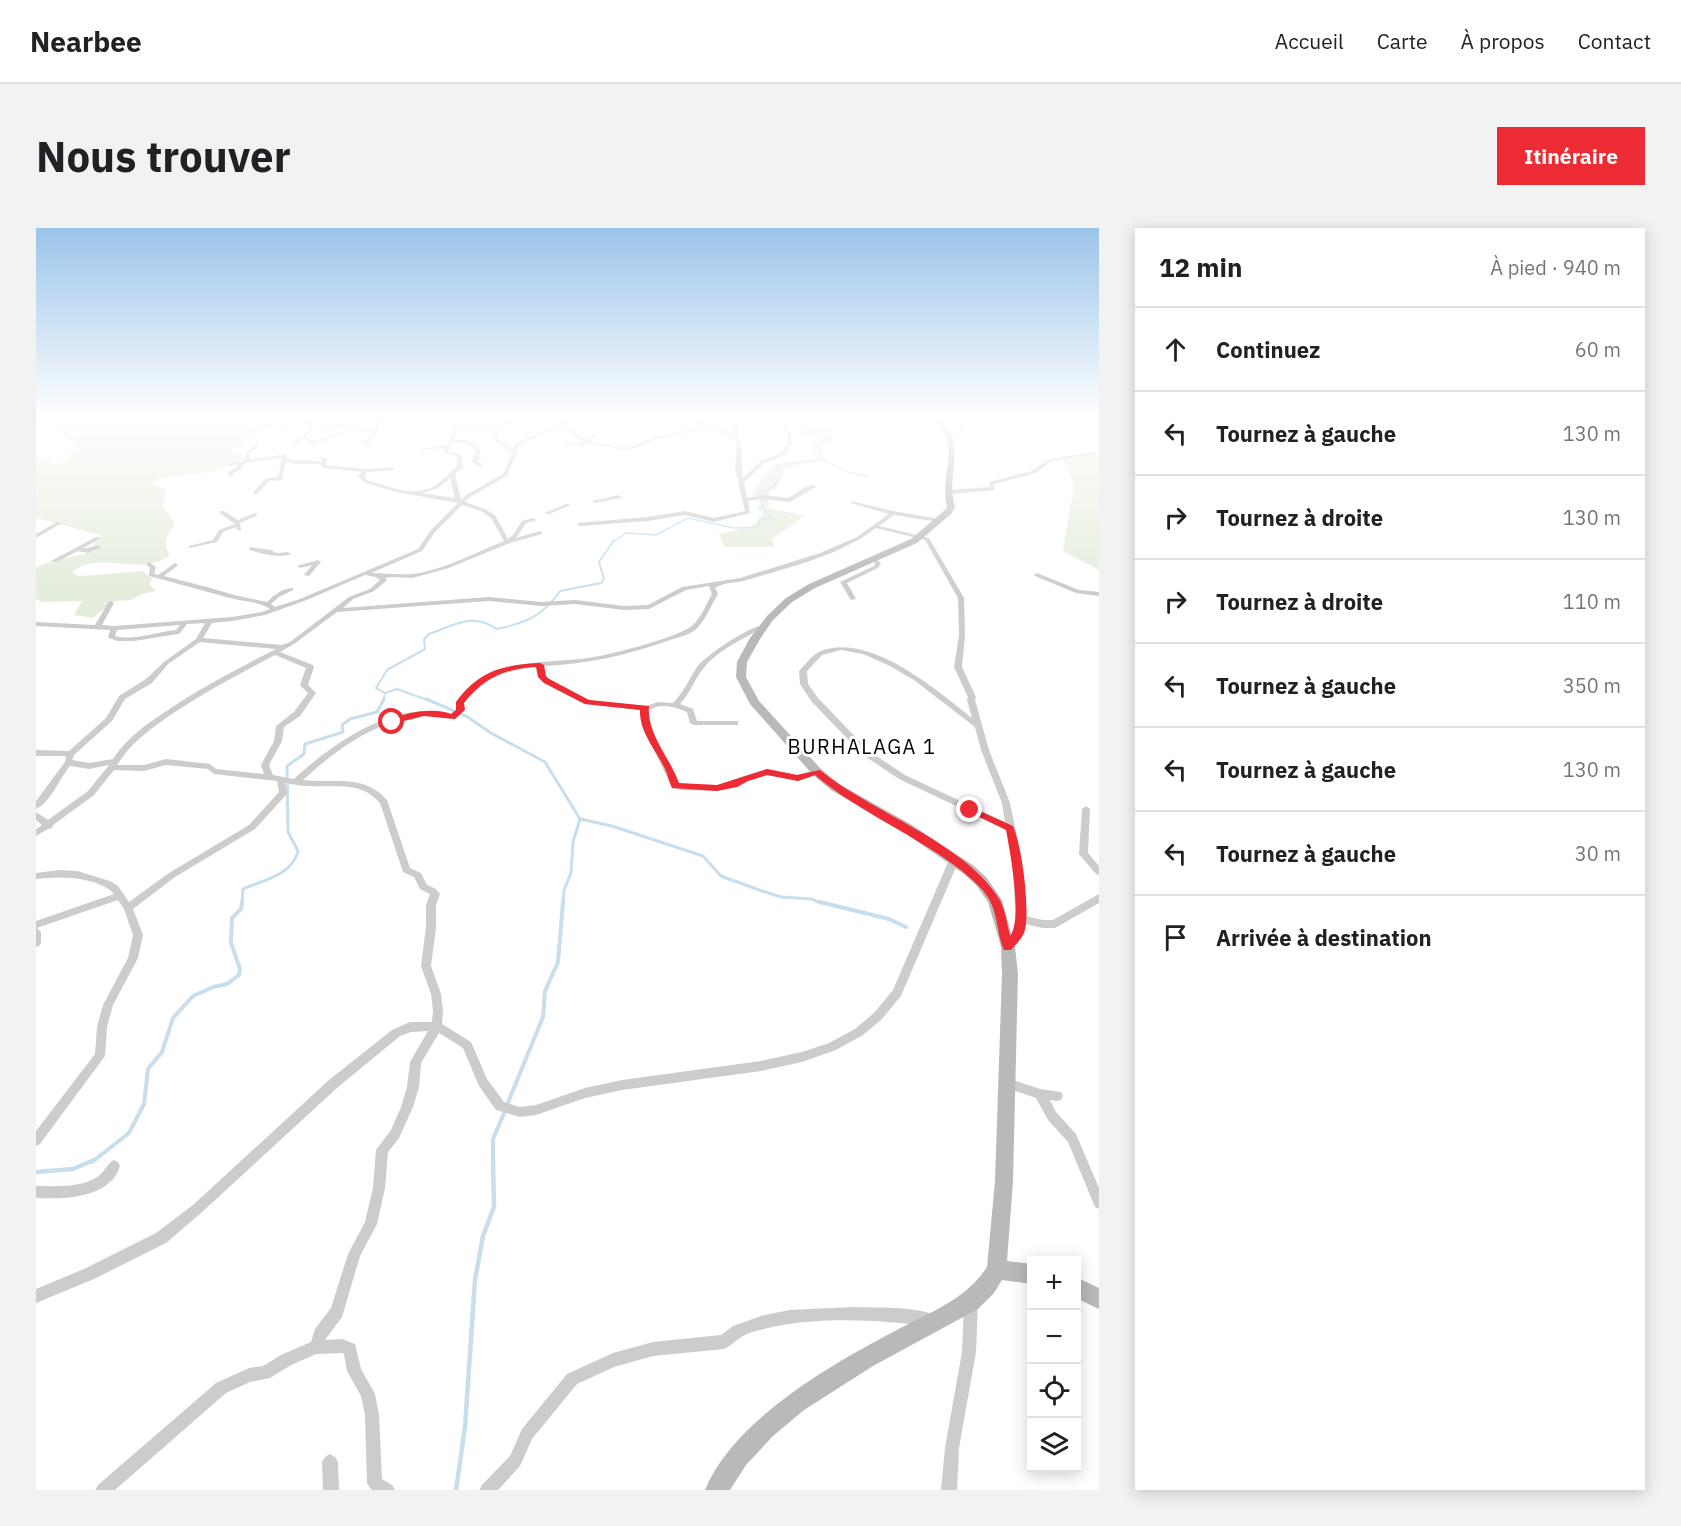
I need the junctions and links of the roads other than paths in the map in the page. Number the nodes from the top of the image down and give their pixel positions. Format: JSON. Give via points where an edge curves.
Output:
{"nodes":[{"id":1,"x":282,"y":475,"type":"edge"},
{"id":2,"x":361,"y":475,"type":"edge"},
{"id":3,"x":450,"y":475,"type":"edge"},
{"id":4,"x":453,"y":475,"type":"edge"},
{"id":5,"x":505,"y":475,"type":"edge"},
{"id":6,"x":740,"y":475,"type":"edge"},
{"id":7,"x":749,"y":475,"type":"edge"},
{"id":8,"x":949,"y":475,"type":"edge"},
{"id":9,"x":1023,"y":475,"type":"edge"},
{"id":10,"x":742,"y":481,"type":"junction"},
{"id":11,"x":814,"y":486,"type":"dead end"},
{"id":12,"x":948,"y":492,"type":"junction"},
{"id":13,"x":256,"y":493,"type":"dead end"},
{"id":14,"x":412,"y":494,"type":"junction"},
{"id":15,"x":619,"y":497,"type":"dead end"},
{"id":16,"x":745,"y":500,"type":"junction"},
{"id":17,"x":460,"y":501,"type":"junction"},
{"id":18,"x":595,"y":501,"type":"dead end"},
{"id":19,"x":853,"y":502,"type":"dead end"},
{"id":20,"x":568,"y":505,"type":"dead end"},
{"id":21,"x":222,"y":512,"type":"dead end"},
{"id":22,"x":547,"y":513,"type":"dead end"},
{"id":23,"x":893,"y":513,"type":"junction"},
{"id":24,"x":255,"y":515,"type":"dead end"},
{"id":25,"x":532,"y":519,"type":"dead end"},
{"id":26,"x":938,"y":520,"type":"junction"},
{"id":27,"x":59,"y":523,"type":"dead end"},
{"id":28,"x":580,"y":524,"type":"dead end"},
{"id":29,"x":238,"y":525,"type":"junction"},
{"id":30,"x":874,"y":526,"type":"junction"},
{"id":31,"x":540,"y":533,"type":"dead end"},
{"id":32,"x":36,"y":536,"type":"edge"},
{"id":33,"x":921,"y":537,"type":"junction"},
{"id":34,"x":98,"y":538,"type":"dead end"},
{"id":35,"x":508,"y":542,"type":"junction"},
{"id":36,"x":98,"y":547,"type":"dead end"},
{"id":37,"x":191,"y":547,"type":"dead end"},
{"id":38,"x":284,"y":548,"type":"dead end"},
{"id":39,"x":76,"y":549,"type":"junction"},
{"id":40,"x":250,"y":549,"type":"dead end"},
{"id":41,"x":874,"y":560,"type":"junction"},
{"id":42,"x":54,"y":561,"type":"dead end"},
{"id":43,"x":149,"y":564,"type":"dead end"},
{"id":44,"x":175,"y":565,"type":"dead end"},
{"id":45,"x":363,"y":575,"type":"junction"},
{"id":46,"x":1037,"y":575,"type":"dead end"},
{"id":47,"x":160,"y":576,"type":"junction"},
{"id":48,"x":382,"y":578,"type":"junction"},
{"id":49,"x":716,"y":585,"type":"junction"},
{"id":50,"x":291,"y":589,"type":"dead end"},
{"id":51,"x":1099,"y":594,"type":"edge"},
{"id":52,"x":853,"y":599,"type":"dead end"},
{"id":53,"x":111,"y":603,"type":"dead end"},
{"id":54,"x":267,"y":605,"type":"junction"},
{"id":55,"x":274,"y":610,"type":"junction"},
{"id":56,"x":335,"y":610,"type":"junction"},
{"id":57,"x":209,"y":621,"type":"junction"},
{"id":58,"x":185,"y":622,"type":"junction"},
{"id":59,"x":36,"y":624,"type":"edge"},
{"id":60,"x":763,"y":627,"type":"junction"},
{"id":61,"x":97,"y":628,"type":"junction"},
{"id":62,"x":114,"y":628,"type":"junction"},
{"id":63,"x":199,"y":640,"type":"junction"},
{"id":64,"x":278,"y":650,"type":"junction"},
{"id":65,"x":540,"y":665,"type":"junction"},
{"id":66,"x":675,"y":705,"type":"junction"},
{"id":67,"x":646,"y":708,"type":"junction"},
{"id":68,"x":735,"y":723,"type":"dead end"},
{"id":69,"x":976,"y":725,"type":"junction"},
{"id":70,"x":36,"y":753,"type":"edge"},
{"id":71,"x":70,"y":758,"type":"junction"},
{"id":72,"x":113,"y":764,"type":"junction"},
{"id":73,"x":817,"y":772,"type":"junction"},
{"id":74,"x":275,"y":777,"type":"junction"},
{"id":75,"x":296,"y":782,"type":"junction"},
{"id":76,"x":36,"y":806,"type":"edge"},
{"id":77,"x":1086,"y":809,"type":"dead end"},
{"id":78,"x":36,"y":816,"type":"edge"},
{"id":79,"x":49,"y":826,"type":"junction"},
{"id":80,"x":1010,"y":828,"type":"junction"},
{"id":81,"x":36,"y":833,"type":"edge"},
{"id":82,"x":954,"y":860,"type":"junction"},
{"id":83,"x":1099,"y":873,"type":"edge"},
{"id":84,"x":36,"y":876,"type":"edge"},
{"id":85,"x":120,"y":895,"type":"junction"},
{"id":86,"x":1099,"y":898,"type":"edge"},
{"id":87,"x":128,"y":908,"type":"junction"},
{"id":88,"x":1021,"y":919,"type":"junction"},
{"id":89,"x":36,"y":925,"type":"edge"},
{"id":90,"x":36,"y":932,"type":"edge"},
{"id":91,"x":36,"y":943,"type":"edge"},
{"id":92,"x":1008,"y":947,"type":"junction"},
{"id":93,"x":437,"y":1026,"type":"junction"},
{"id":94,"x":1007,"y":1083,"type":"junction"},
{"id":95,"x":1040,"y":1094,"type":"junction"},
{"id":96,"x":1057,"y":1096,"type":"dead end"},
{"id":97,"x":36,"y":1140,"type":"edge"},
{"id":98,"x":114,"y":1166,"type":"dead end"},
{"id":99,"x":36,"y":1192,"type":"edge"},
{"id":100,"x":1099,"y":1203,"type":"edge"},
{"id":101,"x":997,"y":1270,"type":"junction"},
{"id":102,"x":1027,"y":1273,"type":"edge"},
{"id":103,"x":1081,"y":1289,"type":"edge"},
{"id":104,"x":36,"y":1296,"type":"edge"},
{"id":105,"x":1099,"y":1299,"type":"edge"},
{"id":106,"x":971,"y":1302,"type":"junction"},
{"id":107,"x":935,"y":1322,"type":"junction"},
{"id":108,"x":316,"y":1347,"type":"junction"},
{"id":109,"x":330,"y":1462,"type":"dead end"},
{"id":110,"x":103,"y":1490,"type":"edge"},
{"id":111,"x":331,"y":1490,"type":"edge"},
{"id":112,"x":387,"y":1490,"type":"edge"},
{"id":113,"x":487,"y":1490,"type":"edge"},
{"id":114,"x":716,"y":1490,"type":"edge"},
{"id":115,"x":949,"y":1490,"type":"edge"}],
"edges":[{"from":1,"to":13,"type":"street","via":[[280,479],[265,480]]},
{"from":2,"to":14,"type":"street","via":[[365,481]]},
{"from":3,"to":14,"type":"street","via":[[434,488]]},
{"from":4,"to":17,"type":"street"},
{"from":5,"to":17,"type":"street"},
{"from":6,"to":10,"type":"street"},
{"from":7,"to":10,"type":"street"},
{"from":8,"to":12,"type":"street"},
{"from":9,"to":12,"type":"street","via":[[991,483],[993,489]]},
{"from":10,"to":16,"type":"street"},
{"from":11,"to":16,"type":"street","via":[[790,500]]},
{"from":12,"to":26,"type":"street","via":[[951,507]]},
{"from":14,"to":17,"type":"street"},
{"from":15,"to":18,"type":"street"},
{"from":16,"to":28,"type":"street","via":[[748,512],[728,518],[714,520],[685,513]]},
{"from":17,"to":35,"type":"street","via":[[491,514]]},
{"from":17,"to":45,"type":"street","via":[[420,550]]},
{"from":19,"to":23,"type":"street"},
{"from":20,"to":22,"type":"street"},
{"from":21,"to":29,"type":"street"},
{"from":23,"to":26,"type":"street"},
{"from":23,"to":30,"type":"street"},
{"from":24,"to":29,"type":"street"},
{"from":25,"to":35,"type":"street","via":[[524,522]]},
{"from":26,"to":33,"type":"street"},
{"from":27,"to":32,"type":"street"},
{"from":29,"to":37,"type":"street","via":[[221,531],[215,541]]},
{"from":30,"to":33,"type":"street"},
{"from":30,"to":49,"type":"street","via":[[859,538],[822,554]]},
{"from":31,"to":35,"type":"street"},
{"from":33,"to":41,"type":"street"},
{"from":33,"to":69,"type":"street","via":[[929,541],[961,598],[958,667],[972,697]]},
{"from":34,"to":39,"type":"street"},
{"from":35,"to":48,"type":"street","via":[[444,568]]},
{"from":36,"to":39,"type":"street","via":[[88,551]]},
{"from":38,"to":40,"type":"street","via":[[289,556]]},
{"from":39,"to":42,"type":"street"},
{"from":41,"to":52,"type":"street","via":[[878,563],[876,567],[843,582]]},
{"from":41,"to":60,"type":"street","via":[[799,593]]},
{"from":43,"to":47,"type":"street","via":[[153,567],[152,575]]},
{"from":44,"to":47,"type":"street"},
{"from":45,"to":48,"type":"street"},
{"from":45,"to":55,"type":"street"},
{"from":46,"to":51,"type":"street","via":[[1078,592]]},
{"from":47,"to":54,"type":"street"},
{"from":48,"to":56,"type":"street","via":[[382,584]]},
{"from":49,"to":56,"type":"street","via":[[693,585],[657,605],[640,608],[489,599]]},
{"from":49,"to":65,"type":"street","via":[[696,627],[686,632],[599,657]]},
{"from":50,"to":54,"type":"street"},
{"from":53,"to":61,"type":"street"},
{"from":54,"to":55,"type":"street"},
{"from":55,"to":57,"type":"street"},
{"from":56,"to":64,"type":"street","via":[[298,640]]},
{"from":57,"to":58,"type":"street"},
{"from":57,"to":63,"type":"street"},
{"from":58,"to":62,"type":"street"},
{"from":58,"to":62,"type":"street","via":[[178,632],[123,641],[111,637]]},
{"from":59,"to":61,"type":"street"},
{"from":60,"to":66,"type":"street","via":[[711,656]]},
{"from":60,"to":73,"type":"street","via":[[742,662],[744,688]]},
{"from":61,"to":62,"type":"street"},
{"from":63,"to":64,"type":"street"},
{"from":63,"to":71,"type":"street","via":[[166,663],[152,683],[122,698],[109,719]]},
{"from":64,"to":72,"type":"street","via":[[203,690],[146,728]]},
{"from":64,"to":74,"type":"street","via":[[310,667],[304,685],[312,693],[297,714],[279,726],[278,741],[265,765]]},
{"from":65,"to":67,"type":"street","via":[[547,681],[587,702]]},
{"from":65,"to":75,"type":"street","via":[[509,667],[473,686],[456,714],[424,714],[371,728]]},
{"from":66,"to":67,"type":"street"},
{"from":66,"to":68,"type":"street","via":[[690,711],[694,723]]},
{"from":67,"to":73,"type":"street","via":[[645,724],[675,786],[717,788],[767,772],[798,778]]},
{"from":69,"to":80,"type":"street","via":[[1006,803]]},
{"from":69,"to":80,"type":"street","via":[[910,674],[859,651],[838,649],[819,654],[803,671],[804,684],[815,700],[866,753],[902,777]]},
{"from":70,"to":71,"type":"street"},
{"from":71,"to":72,"type":"street","via":[[89,766]]},
{"from":71,"to":76,"type":"street","via":[[48,796]]},
{"from":72,"to":74,"type":"street","via":[[144,768],[166,762],[184,763],[214,771]]},
{"from":72,"to":79,"type":"street","via":[[91,794]]},
{"from":73,"to":82,"type":"street"},
{"from":74,"to":75,"type":"street"},
{"from":74,"to":87,"type":"street","via":[[283,793],[252,827],[172,875]]},
{"from":75,"to":93,"type":"street","via":[[354,784],[378,793],[384,802],[406,870],[418,875],[423,887],[435,894],[430,905],[426,966],[436,994]]},
{"from":77,"to":83,"type":"street","via":[[1083,854]]},
{"from":78,"to":79,"type":"street"},
{"from":79,"to":81,"type":"street"},
{"from":80,"to":88,"type":"street","via":[[1017,860]]},
{"from":82,"to":92,"type":"street","via":[[990,891]]},
{"from":82,"to":93,"type":"street","via":[[897,993],[860,1032],[802,1057],[622,1085],[536,1110],[505,1108],[483,1082],[467,1045]]},
{"from":84,"to":85,"type":"street","via":[[59,873],[90,877],[107,883]]},
{"from":85,"to":87,"type":"street"},
{"from":85,"to":89,"type":"street"},
{"from":86,"to":88,"type":"street","via":[[1055,924]]},
{"from":87,"to":97,"type":"street","via":[[138,935],[137,945],[108,1005],[100,1056]]},
{"from":88,"to":92,"type":"street","via":[[1019,933]]},
{"from":90,"to":91,"type":"street"},
{"from":92,"to":94,"type":"street"},
{"from":93,"to":104,"type":"street","via":[[410,1027],[396,1033],[161,1238]]},
{"from":93,"to":108,"type":"street","via":[[416,1062],[407,1107],[395,1134],[382,1150],[371,1224],[354,1254],[336,1312]]},
{"from":94,"to":95,"type":"street"},
{"from":94,"to":101,"type":"street"},
{"from":95,"to":96,"type":"street"},
{"from":95,"to":100,"type":"street","via":[[1052,1116],[1072,1138]]},
{"from":98,"to":99,"type":"street","via":[[106,1179],[89,1186],[62,1193]]},
{"from":101,"to":102,"type":"street"},
{"from":101,"to":106,"type":"street"},
{"from":103,"to":105,"type":"street"},
{"from":106,"to":107,"type":"street"},
{"from":106,"to":115,"type":"street","via":[[969,1352],[952,1448]]},
{"from":107,"to":113,"type":"street","via":[[905,1315],[807,1315],[761,1321],[730,1332],[724,1342],[653,1348],[613,1360],[572,1379],[527,1434],[514,1461]]},
{"from":107,"to":114,"type":"street","via":[[834,1375],[779,1417],[743,1453]]},
{"from":108,"to":110,"type":"street","via":[[265,1373],[249,1375],[220,1388]]},
{"from":108,"to":112,"type":"street","via":[[350,1348],[354,1371],[368,1394],[372,1415],[375,1483]]},
{"from":109,"to":111,"type":"street"}]}
